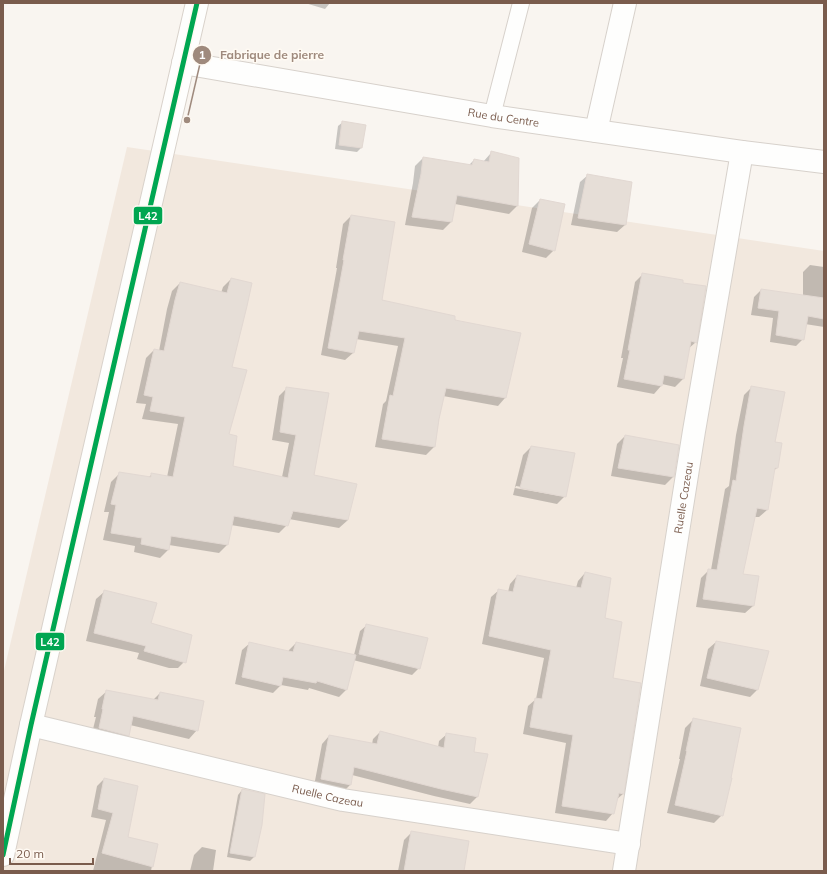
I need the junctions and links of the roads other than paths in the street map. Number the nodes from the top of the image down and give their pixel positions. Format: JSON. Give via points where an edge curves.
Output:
{"nodes":[{"id":1,"x":197,"y":3,"type":"edge"},
{"id":2,"x":521,"y":3,"type":"edge"},
{"id":3,"x":625,"y":3,"type":"edge"},
{"id":4,"x":183,"y":63,"type":"junction"},
{"id":5,"x":492,"y":116,"type":"junction"},
{"id":6,"x":596,"y":131,"type":"junction"},
{"id":7,"x":742,"y":152,"type":"junction"},
{"id":8,"x":824,"y":162,"type":"edge"},
{"id":9,"x":31,"y":725,"type":"junction"},
{"id":10,"x":629,"y":844,"type":"junction"},
{"id":11,"x":3,"y":856,"type":"edge"},
{"id":12,"x":624,"y":871,"type":"edge"}],
"edges":[{"from":1,"to":4,"type":"street"},
{"from":2,"to":5,"type":"lane"},
{"from":3,"to":6,"type":"street"},
{"from":4,"to":5,"type":"street","name":"Rue du Centre"},
{"from":4,"to":9,"type":"street"},
{"from":5,"to":6,"type":"street","name":"Rue du Centre"},
{"from":6,"to":7,"type":"street","name":"Rue du Centre"},
{"from":7,"to":8,"type":"street","name":"Rue du Centre"},
{"from":7,"to":10,"type":"street","name":"Ruelle Cazeau","via":[[694,431]]},
{"from":9,"to":10,"type":"street","name":"Ruelle Cazeau","via":[[343,800]]},
{"from":9,"to":11,"type":"street"},
{"from":10,"to":12,"type":"street","name":"Ruelle Cazeau"}]}
